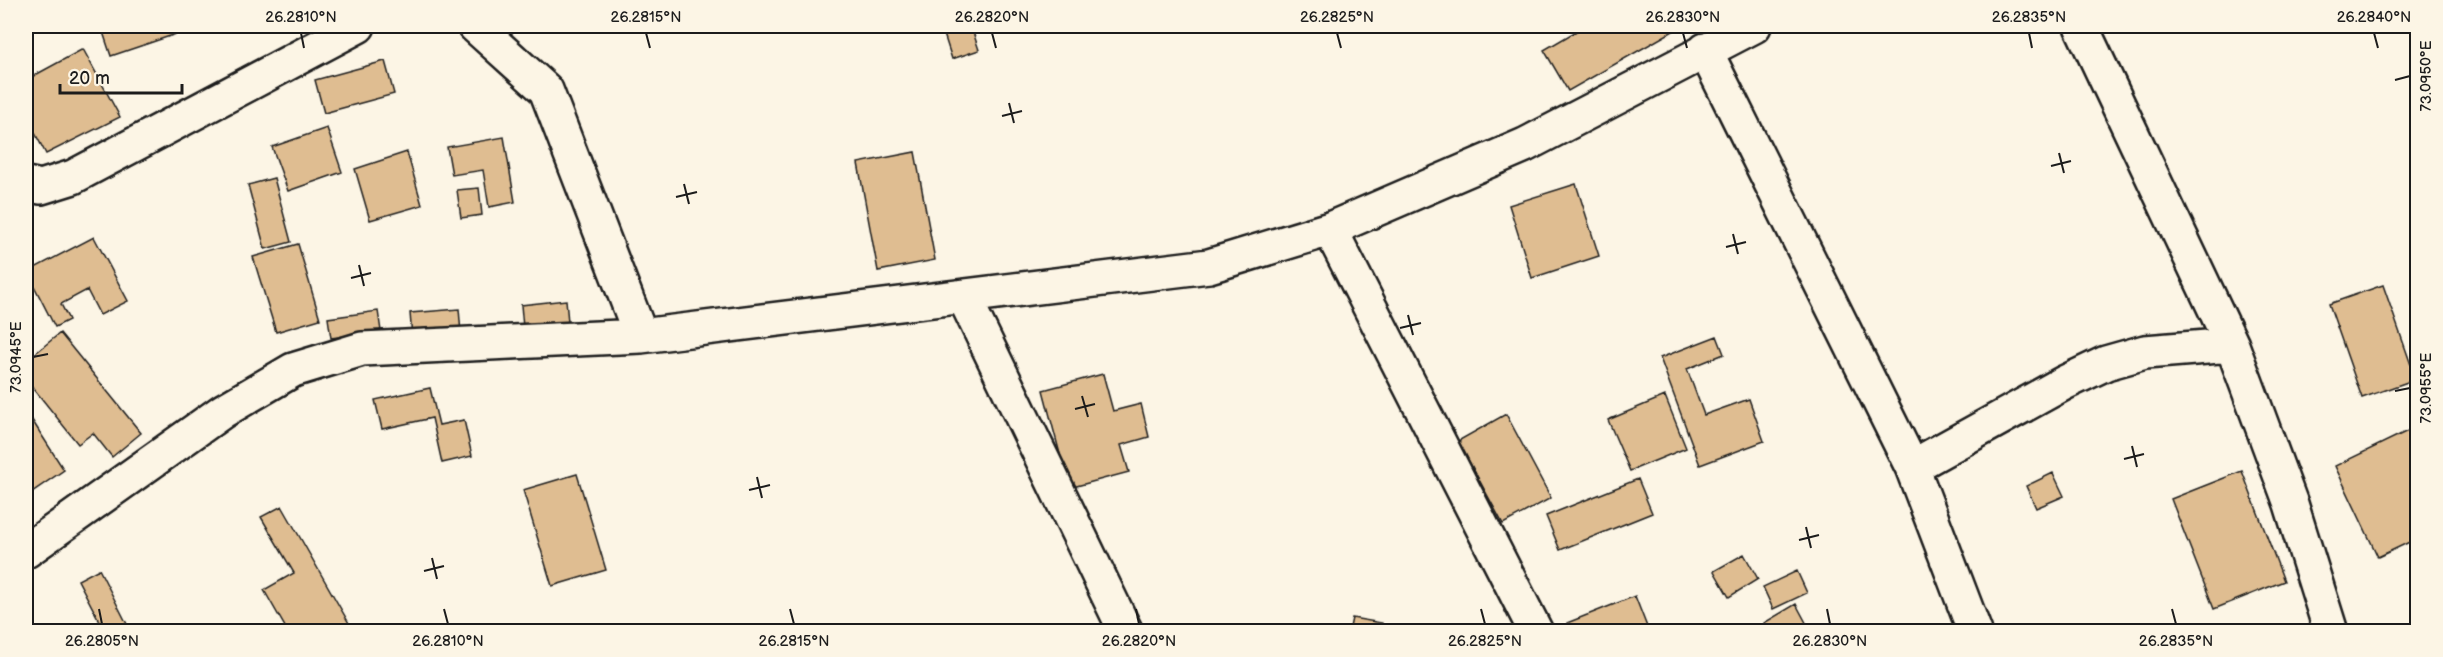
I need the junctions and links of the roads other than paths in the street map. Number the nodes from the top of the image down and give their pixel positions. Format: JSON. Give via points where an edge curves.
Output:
{"nodes":[{"id":1,"x":358,"y":26,"type":"edge"},
{"id":2,"x":475,"y":26,"type":"edge"},
{"id":3,"x":1754,"y":26,"type":"edge"},
{"id":4,"x":2081,"y":26,"type":"edge"},
{"id":5,"x":1705,"y":50,"type":"junction"},
{"id":6,"x":26,"y":184,"type":"edge"},
{"id":7,"x":1330,"y":229,"type":"junction"},
{"id":8,"x":964,"y":297,"type":"junction"},
{"id":9,"x":641,"y":336,"type":"junction"},
{"id":10,"x":2232,"y":345,"type":"junction"},
{"id":11,"x":1912,"y":467,"type":"junction"},
{"id":12,"x":26,"y":551,"type":"edge"},
{"id":13,"x":1126,"y":632,"type":"edge"},
{"id":14,"x":1536,"y":632,"type":"edge"},
{"id":15,"x":1975,"y":632,"type":"edge"},
{"id":16,"x":2331,"y":632,"type":"edge"}],
"edges":[{"from":1,"to":6,"type":"street","via":[[73,177],[40,187]]},
{"from":2,"to":9,"type":"street","via":[[546,90]]},
{"from":3,"to":5,"type":"street"},
{"from":4,"to":10,"type":"street"},
{"from":5,"to":7,"type":"street","via":[[1525,145]]},
{"from":5,"to":11,"type":"street"},
{"from":7,"to":8,"type":"street","via":[[1209,266]]},
{"from":7,"to":14,"type":"street"},
{"from":8,"to":9,"type":"street"},
{"from":8,"to":13,"type":"street"},
{"from":9,"to":12,"type":"street","via":[[362,349],[293,370],[223,411]]},
{"from":10,"to":11,"type":"street","via":[[2145,352],[2106,363]]},
{"from":10,"to":16,"type":"street","via":[[2291,504]]},
{"from":11,"to":15,"type":"street"}]}
